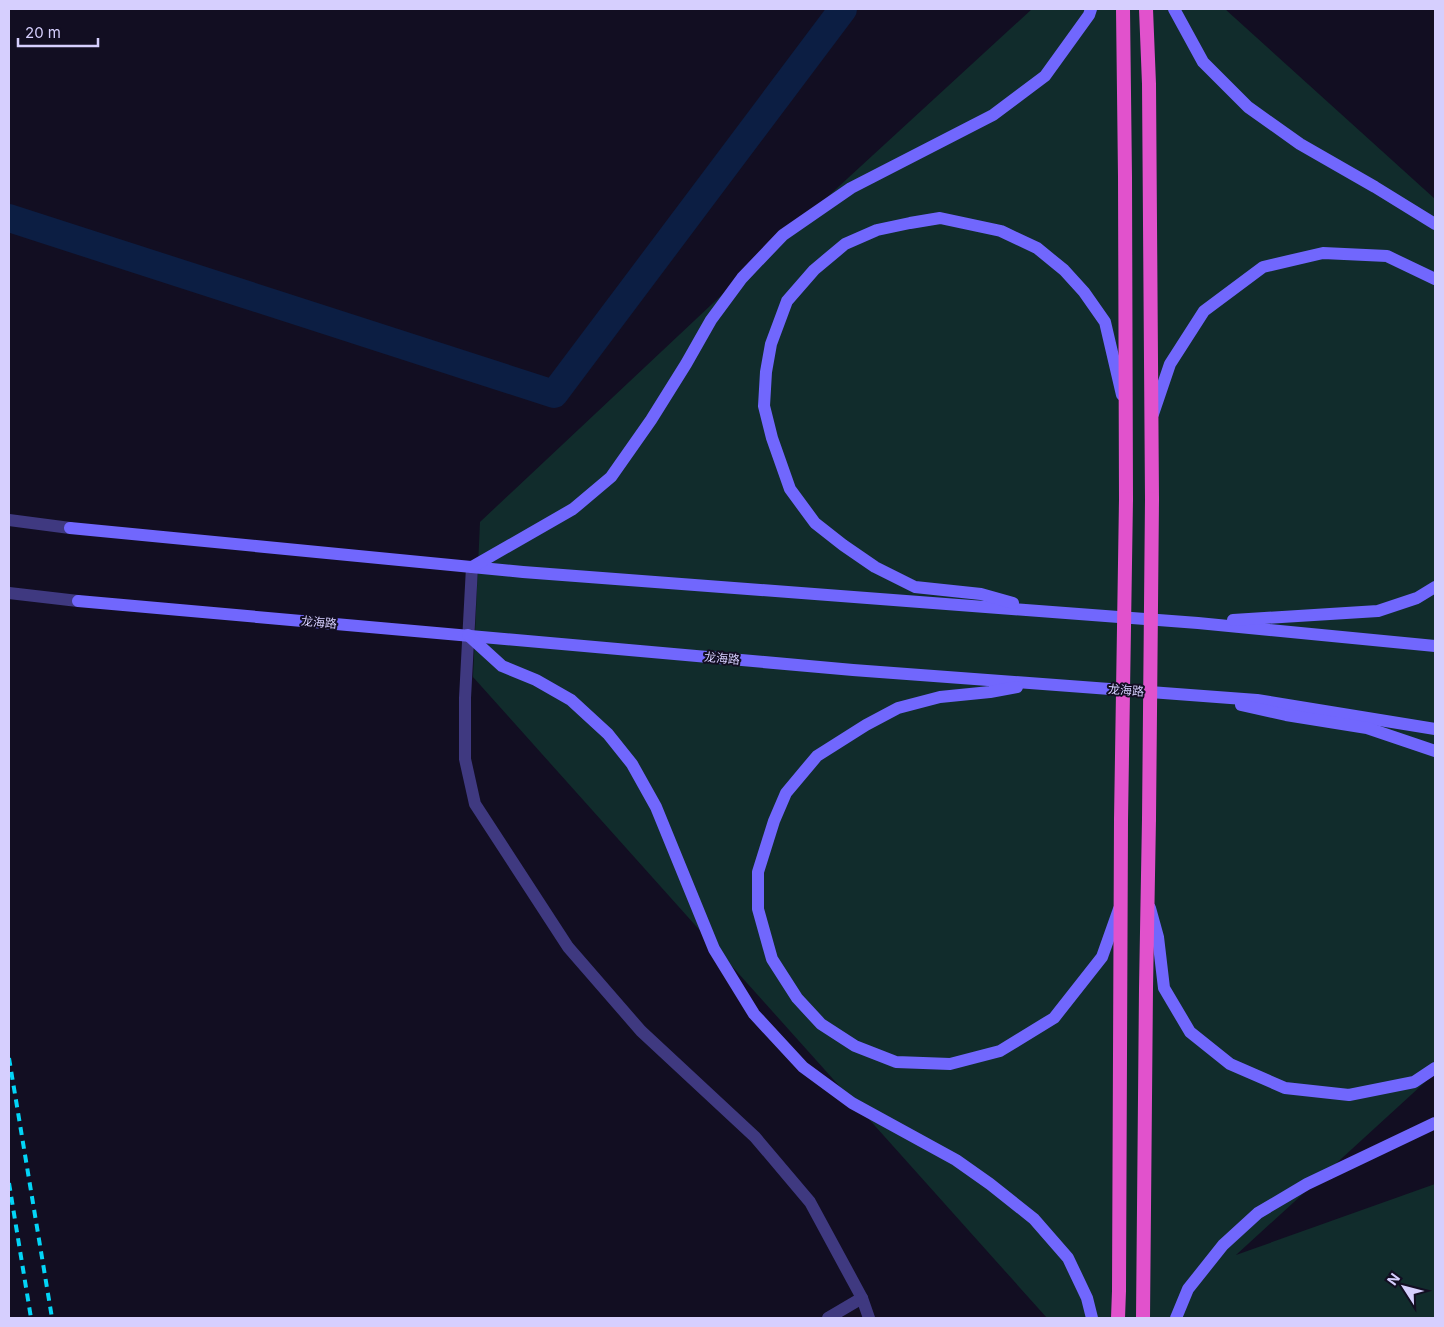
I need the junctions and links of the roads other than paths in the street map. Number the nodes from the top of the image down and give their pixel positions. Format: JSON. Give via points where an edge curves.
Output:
{"nodes":[{"id":1,"x":1091,"y":9,"type":"edge"},
{"id":2,"x":1123,"y":9,"type":"edge"},
{"id":3,"x":1146,"y":9,"type":"edge"},
{"id":4,"x":1174,"y":9,"type":"edge"},
{"id":5,"x":1435,"y":224,"type":"edge"},
{"id":6,"x":1435,"y":278,"type":"edge"},
{"id":7,"x":1126,"y":412,"type":"junction"},
{"id":8,"x":1151,"y":419,"type":"junction"},
{"id":9,"x":9,"y":520,"type":"edge"},
{"id":10,"x":70,"y":528,"type":"joint"},
{"id":11,"x":472,"y":566,"type":"junction"},
{"id":12,"x":1435,"y":586,"type":"edge"},
{"id":13,"x":9,"y":593,"type":"edge"},
{"id":14,"x":78,"y":601,"type":"joint"},
{"id":15,"x":1040,"y":610,"type":"junction"},
{"id":16,"x":1198,"y":623,"type":"junction"},
{"id":17,"x":468,"y":635,"type":"junction"},
{"id":18,"x":1435,"y":646,"type":"edge"},
{"id":19,"x":1036,"y":684,"type":"junction"},
{"id":20,"x":1202,"y":696,"type":"junction"},
{"id":21,"x":1435,"y":729,"type":"edge"},
{"id":22,"x":1435,"y":751,"type":"edge"},
{"id":23,"x":1147,"y":899,"type":"junction"},
{"id":24,"x":1120,"y":904,"type":"junction"},
{"id":25,"x":1435,"y":1068,"type":"edge"},
{"id":26,"x":1435,"y":1123,"type":"edge"},
{"id":27,"x":862,"y":1298,"type":"junction"},
{"id":28,"x":828,"y":1318,"type":"edge"},
{"id":29,"x":869,"y":1318,"type":"edge"},
{"id":30,"x":1092,"y":1318,"type":"edge"},
{"id":31,"x":1118,"y":1318,"type":"edge"},
{"id":32,"x":1143,"y":1318,"type":"edge"},
{"id":33,"x":1176,"y":1318,"type":"edge"}],
"edges":[{"from":1,"to":11,"type":"main road","via":[[1045,76],[993,114],[851,188],[783,235],[742,278],[710,320],[651,420],[611,477],[573,508]]},
{"from":2,"to":7,"type":"highway"},
{"from":3,"to":8,"type":"highway"},
{"from":4,"to":5,"type":"main road","via":[[1203,62],[1248,107],[1300,144]]},
{"from":6,"to":8,"type":"main road","via":[[1387,256],[1323,253],[1263,267],[1204,310],[1170,364]]},
{"from":7,"to":15,"type":"main road","via":[[1110,340],[1100,314],[1064,270],[1036,248],[1001,231],[940,218],[877,230],[845,244],[814,270],[787,301],[772,344],[764,406],[790,489],[815,523],[875,567],[914,586],[980,594]]},
{"from":7,"to":24,"type":"highway","bridge":true},
{"from":8,"to":23,"type":"highway","bridge":true},
{"from":9,"to":10,"type":"street"},
{"from":10,"to":11,"type":"main road"},
{"from":11,"to":15,"type":"main road"},
{"from":11,"to":17,"type":"street"},
{"from":12,"to":16,"type":"main road","via":[[1417,598],[1378,611]]},
{"from":13,"to":14,"type":"street","name":"龙海路"},
{"from":14,"to":17,"type":"main road","name":"龙海路"},
{"from":15,"to":16,"type":"main road"},
{"from":16,"to":18,"type":"main road"},
{"from":17,"to":19,"type":"main road","name":"龙海路"},
{"from":17,"to":27,"type":"street","via":[[465,760],[475,804],[568,947],[641,1031],[755,1138],[810,1202]]},
{"from":17,"to":30,"type":"main road","via":[[502,666],[571,700],[608,734],[632,764],[656,806],[714,949],[754,1014],[803,1067],[845,1098],[956,1160],[1034,1219],[1068,1258],[1087,1298]]},
{"from":19,"to":20,"type":"main road","name":"龙海路"},
{"from":19,"to":24,"type":"main road","via":[[940,697],[898,708],[817,756],[786,793],[758,872],[758,909],[772,959],[797,998],[821,1024],[855,1046],[896,1062],[950,1064],[1000,1051],[1054,1018],[1102,957]]},
{"from":20,"to":21,"type":"main road","name":"龙海路","via":[[1257,700]]},
{"from":20,"to":22,"type":"main road","via":[[1286,716],[1367,728]]},
{"from":23,"to":25,"type":"main road","via":[[1158,937],[1164,988],[1190,1032],[1230,1064],[1285,1088],[1349,1095],[1414,1082]]},
{"from":23,"to":32,"type":"highway"},
{"from":24,"to":31,"type":"highway"},
{"from":26,"to":33,"type":"main road","via":[[1307,1184],[1258,1213],[1223,1245],[1188,1289]]},
{"from":27,"to":28,"type":"street"},
{"from":27,"to":29,"type":"street"}]}
